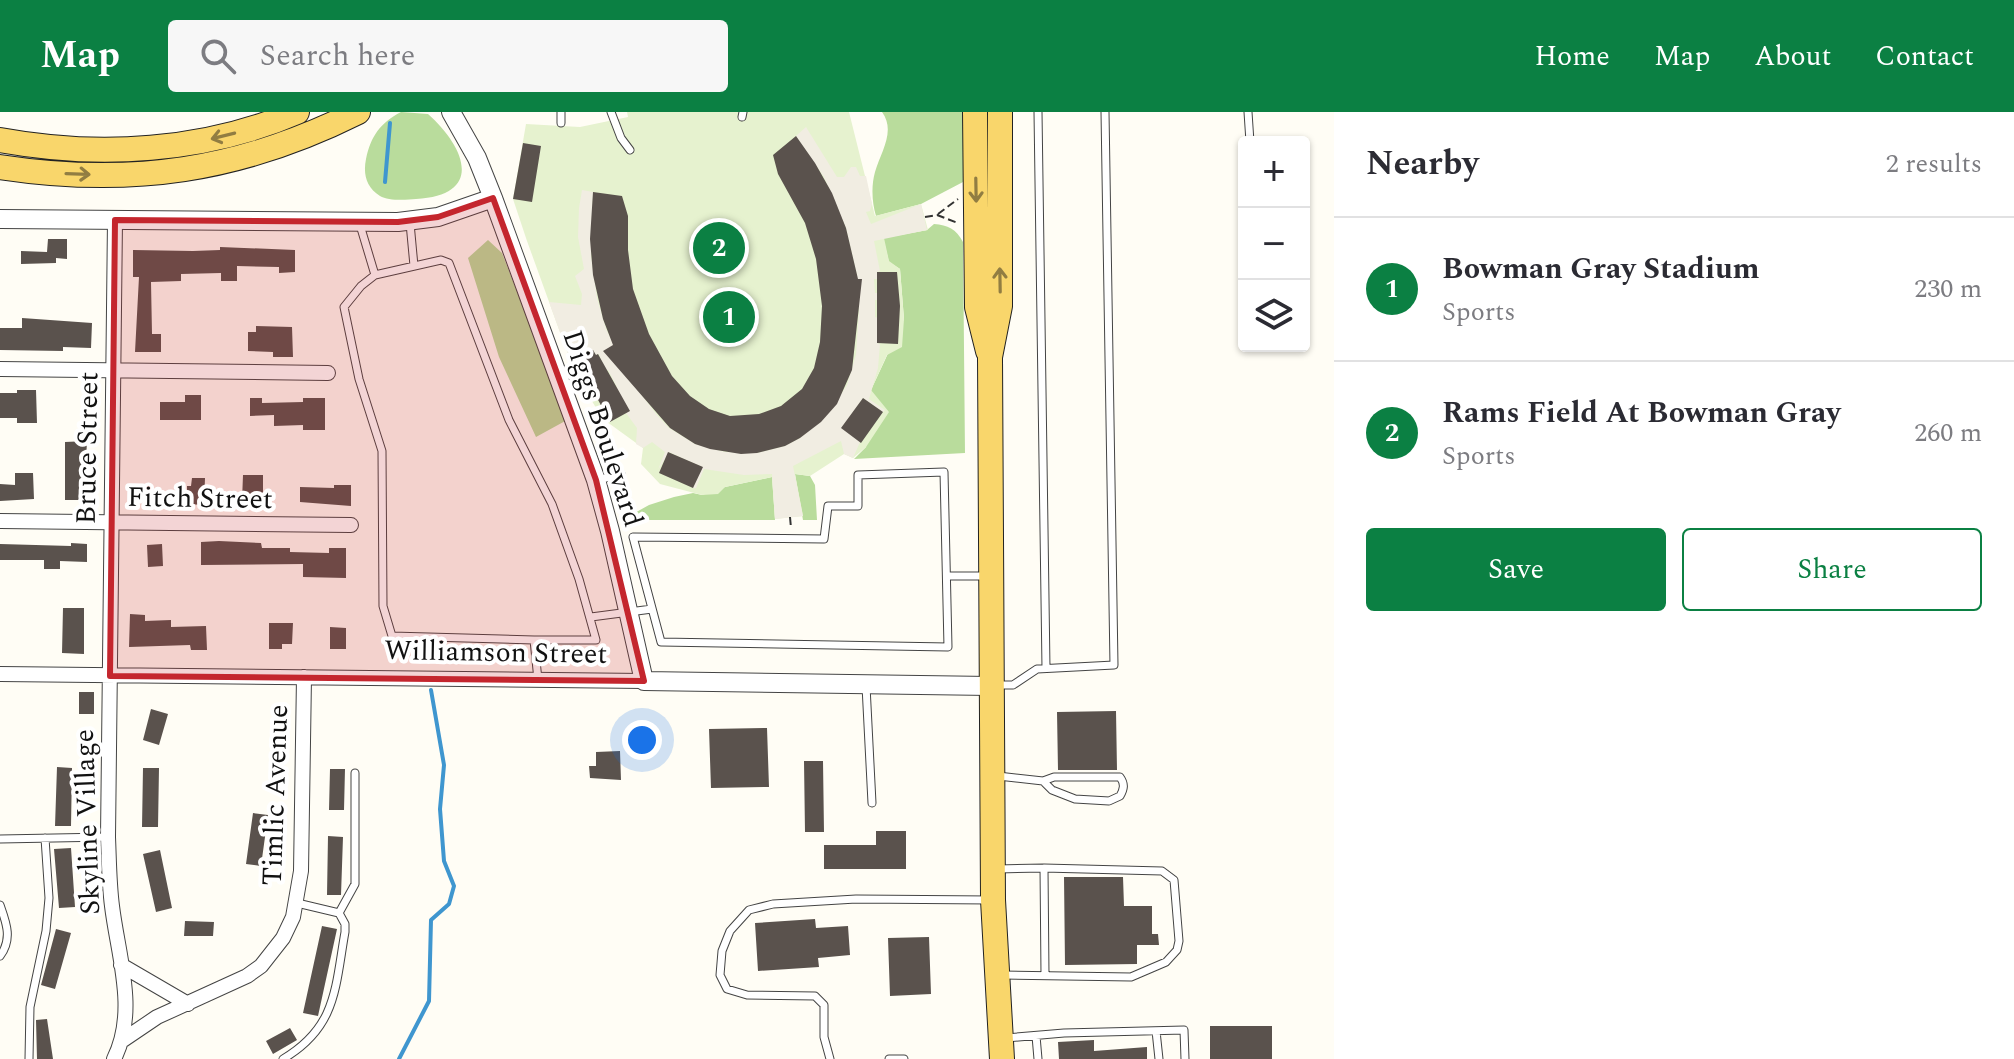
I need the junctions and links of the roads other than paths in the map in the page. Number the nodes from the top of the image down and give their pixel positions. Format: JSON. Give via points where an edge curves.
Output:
{"nodes":[{"id":1,"x":297,"y":112,"type":"edge"},
{"id":2,"x":358,"y":112,"type":"edge"},
{"id":3,"x":451,"y":112,"type":"edge"},
{"id":4,"x":561,"y":112,"type":"edge"},
{"id":5,"x":611,"y":112,"type":"edge"},
{"id":6,"x":975,"y":112,"type":"edge"},
{"id":7,"x":1000,"y":112,"type":"edge"},
{"id":8,"x":1038,"y":112,"type":"edge"},
{"id":9,"x":1105,"y":112,"type":"edge"},
{"id":10,"x":1248,"y":112,"type":"edge"},
{"id":11,"x":561,"y":123,"type":"dead end"},
{"id":12,"x":1250,"y":136,"type":"edge"},
{"id":13,"x":0,"y":140,"type":"edge"},
{"id":14,"x":630,"y":150,"type":"dead end"},
{"id":15,"x":0,"y":167,"type":"edge"},
{"id":16,"x":493,"y":198,"type":"junction"},
{"id":17,"x":0,"y":219,"type":"edge"},
{"id":18,"x":115,"y":220,"type":"junction"},
{"id":19,"x":410,"y":221,"type":"junction"},
{"id":20,"x":360,"y":223,"type":"junction"},
{"id":21,"x":414,"y":266,"type":"junction"},
{"id":22,"x":375,"y":275,"type":"junction"},
{"id":23,"x":990,"y":357,"type":"junction"},
{"id":24,"x":0,"y":369,"type":"edge"},
{"id":25,"x":113,"y":371,"type":"junction"},
{"id":26,"x":328,"y":373,"type":"dead end"},
{"id":27,"x":621,"y":474,"type":"dead end"},
{"id":28,"x":596,"y":480,"type":"junction"},
{"id":29,"x":0,"y":521,"type":"edge"},
{"id":30,"x":112,"y":522,"type":"junction"},
{"id":31,"x":351,"y":525,"type":"dead end"},
{"id":32,"x":947,"y":576,"type":"junction"},
{"id":33,"x":990,"y":576,"type":"junction"},
{"id":34,"x":652,"y":609,"type":"junction"},
{"id":35,"x":628,"y":611,"type":"junction"},
{"id":36,"x":591,"y":617,"type":"junction"},
{"id":37,"x":534,"y":640,"type":"junction"},
{"id":38,"x":1046,"y":668,"type":"junction"},
{"id":39,"x":0,"y":674,"type":"edge"},
{"id":40,"x":110,"y":676,"type":"junction"},
{"id":41,"x":304,"y":677,"type":"junction"},
{"id":42,"x":538,"y":680,"type":"junction"},
{"id":43,"x":644,"y":681,"type":"junction"},
{"id":44,"x":866,"y":684,"type":"junction"},
{"id":45,"x":990,"y":686,"type":"junction"},
{"id":46,"x":355,"y":773,"type":"dead end"},
{"id":47,"x":992,"y":776,"type":"junction"},
{"id":48,"x":1043,"y":781,"type":"junction"},
{"id":49,"x":872,"y":803,"type":"dead end"},
{"id":50,"x":108,"y":837,"type":"junction"},
{"id":51,"x":45,"y":838,"type":"junction"},
{"id":52,"x":0,"y":839,"type":"edge"},
{"id":53,"x":1044,"y":868,"type":"junction"},
{"id":54,"x":992,"y":869,"type":"junction"},
{"id":55,"x":993,"y":900,"type":"junction"},
{"id":56,"x":296,"y":903,"type":"junction"},
{"id":57,"x":0,"y":905,"type":"edge"},
{"id":58,"x":339,"y":913,"type":"junction"},
{"id":59,"x":0,"y":956,"type":"edge"},
{"id":60,"x":121,"y":965,"type":"junction"},
{"id":61,"x":996,"y":975,"type":"junction"},
{"id":62,"x":1045,"y":975,"type":"junction"},
{"id":63,"x":188,"y":1004,"type":"junction"},
{"id":64,"x":1156,"y":1031,"type":"junction"},
{"id":65,"x":1036,"y":1036,"type":"junction"},
{"id":66,"x":123,"y":1040,"type":"junction"},
{"id":67,"x":1001,"y":1049,"type":"edge"},
{"id":68,"x":29,"y":1059,"type":"edge"},
{"id":69,"x":114,"y":1059,"type":"edge"},
{"id":70,"x":283,"y":1059,"type":"edge"},
{"id":71,"x":830,"y":1059,"type":"edge"},
{"id":72,"x":889,"y":1059,"type":"edge"},
{"id":73,"x":904,"y":1059,"type":"edge"},
{"id":74,"x":1038,"y":1059,"type":"edge"},
{"id":75,"x":1159,"y":1059,"type":"edge"},
{"id":76,"x":1185,"y":1059,"type":"edge"}],
"edges":[{"from":1,"to":13,"type":"main road","one_way":true,"via":[[216,138],[147,148],[76,149]]},
{"from":15,"to":2,"type":"main road","one_way":true,"via":[[75,175],[184,170],[269,151]]},
{"from":3,"to":16,"type":"street","name":"Diggs Boulevard"},
{"from":4,"to":11,"type":"lane"},
{"from":5,"to":14,"type":"lane"},
{"from":6,"to":23,"type":"main road","one_way":true,"via":[[977,307]]},
{"from":23,"to":7,"type":"main road","one_way":true,"via":[[1000,306]]},
{"from":8,"to":38,"type":"lane"},
{"from":9,"to":38,"type":"lane","via":[[1114,665]]},
{"from":10,"to":12,"type":"lane"},
{"from":16,"to":19,"type":"street"},
{"from":16,"to":28,"type":"street","name":"Diggs Boulevard"},
{"from":17,"to":18,"type":"street"},
{"from":18,"to":20,"type":"street"},
{"from":18,"to":25,"type":"street","name":"Bruce Street"},
{"from":19,"to":20,"type":"street"},
{"from":19,"to":21,"type":"lane"},
{"from":20,"to":22,"type":"lane"},
{"from":21,"to":22,"type":"lane"},
{"from":21,"to":36,"type":"lane","via":[[449,263],[509,420],[552,504]]},
{"from":22,"to":37,"type":"lane","via":[[344,307],[382,451],[383,606],[392,636]]},
{"from":23,"to":33,"type":"main road"},
{"from":24,"to":25,"type":"street"},
{"from":25,"to":26,"type":"street"},
{"from":25,"to":30,"type":"street","name":"Bruce Street"},
{"from":27,"to":28,"type":"lane"},
{"from":28,"to":35,"type":"street","name":"Diggs Boulevard"},
{"from":29,"to":30,"type":"street","name":"Fitch Street"},
{"from":30,"to":31,"type":"street","name":"Fitch Street"},
{"from":30,"to":40,"type":"street","name":"Bruce Street"},
{"from":32,"to":33,"type":"lane"},
{"from":32,"to":34,"type":"lane","via":[[948,647],[661,642]]},
{"from":32,"to":34,"type":"lane","via":[[944,472],[858,475],[858,506],[828,506],[824,539],[633,537]]},
{"from":33,"to":45,"type":"main road"},
{"from":34,"to":35,"type":"lane"},
{"from":35,"to":36,"type":"lane"},
{"from":35,"to":43,"type":"street","name":"Diggs Boulevard"},
{"from":36,"to":37,"type":"lane","via":[[596,640]]},
{"from":37,"to":42,"type":"lane"},
{"from":38,"to":45,"type":"lane","via":[[1013,685]]},
{"from":39,"to":40,"type":"street","name":"Williamson Street"},
{"from":40,"to":41,"type":"street","name":"Williamson Street"},
{"from":40,"to":50,"type":"street","name":"Skyline Village"},
{"from":41,"to":42,"type":"street","name":"Williamson Street"},
{"from":41,"to":56,"type":"street","name":"Timlic Avenue","via":[[303,825]]},
{"from":42,"to":43,"type":"street","name":"Williamson Street"},
{"from":43,"to":44,"type":"street","name":"Williamson Street"},
{"from":44,"to":45,"type":"street","name":"Williamson Street"},
{"from":44,"to":49,"type":"lane"},
{"from":45,"to":47,"type":"main road"},
{"from":46,"to":58,"type":"lane","via":[[355,884]]},
{"from":47,"to":48,"type":"lane"},
{"from":47,"to":54,"type":"main road"},
{"from":48,"to":48,"type":"lane","via":[[1075,799],[1109,801],[1120,796],[1124,781]]},
{"from":50,"to":51,"type":"lane"},
{"from":50,"to":60,"type":"street","name":"Skyline Village"},
{"from":51,"to":52,"type":"lane"},
{"from":51,"to":68,"type":"lane","via":[[48,909],[30,1007]]},
{"from":53,"to":54,"type":"lane"},
{"from":53,"to":62,"type":"lane"},
{"from":53,"to":62,"type":"lane","via":[[1167,873],[1175,884],[1179,941],[1166,962],[1131,977]]},
{"from":54,"to":55,"type":"main road"},
{"from":55,"to":61,"type":"main road"},
{"from":55,"to":71,"type":"lane","via":[[856,899],[749,910],[730,931],[722,951],[720,975],[727,989],[747,995],[815,996],[824,1005]]},
{"from":56,"to":58,"type":"lane"},
{"from":56,"to":63,"type":"street","name":"Timlic Avenue","via":[[283,938],[261,966]]},
{"from":57,"to":59,"type":"lane","via":[[8,931]]},
{"from":58,"to":70,"type":"lane","via":[[345,932],[325,1021],[310,1040]]},
{"from":60,"to":63,"type":"street"},
{"from":60,"to":66,"type":"street","via":[[126,997]]},
{"from":61,"to":62,"type":"lane"},
{"from":61,"to":67,"type":"main road"},
{"from":63,"to":66,"type":"street","name":"Timlic Avenue"},
{"from":64,"to":65,"type":"lane"},
{"from":64,"to":75,"type":"lane"},
{"from":64,"to":76,"type":"lane","via":[[1184,1030]]},
{"from":65,"to":67,"type":"lane"},
{"from":65,"to":74,"type":"lane"},
{"from":66,"to":69,"type":"street"},
{"from":72,"to":73,"type":"lane"}]}
